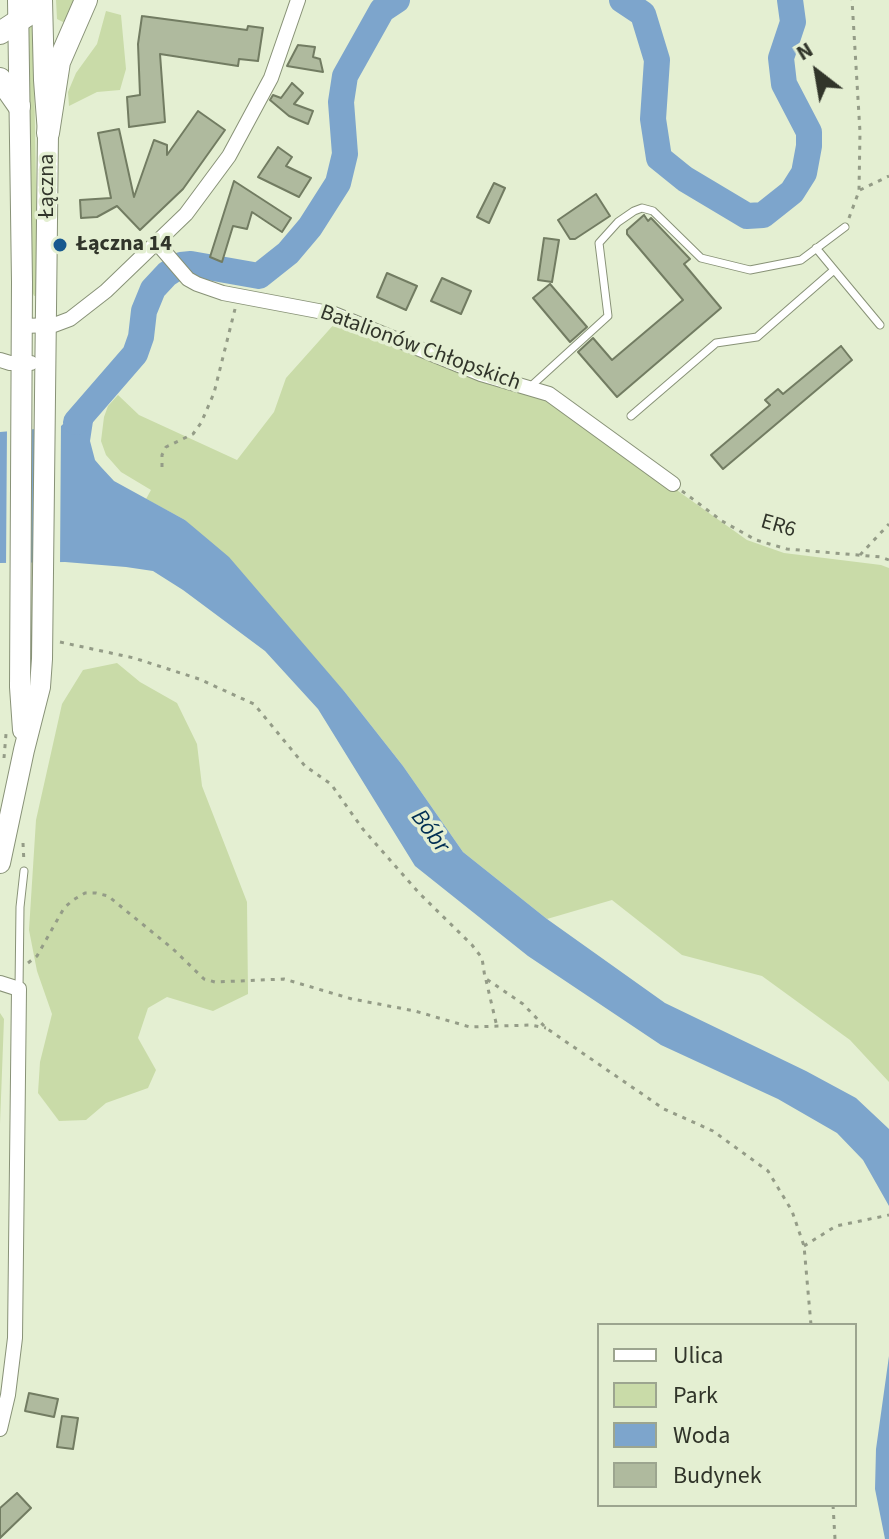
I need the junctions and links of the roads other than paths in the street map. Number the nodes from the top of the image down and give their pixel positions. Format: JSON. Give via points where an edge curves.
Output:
{"nodes":[{"id":1,"x":41,"y":0,"type":"edge"},
{"id":2,"x":86,"y":0,"type":"edge"},
{"id":3,"x":298,"y":0,"type":"edge"},
{"id":4,"x":12,"y":18,"type":"edge"},
{"id":5,"x":0,"y":79,"type":"edge"},
{"id":6,"x":19,"y":106,"type":"junction"},
{"id":7,"x":48,"y":133,"type":"junction"},
{"id":8,"x":845,"y":227,"type":"road end"},
{"id":9,"x":157,"y":243,"type":"junction"},
{"id":10,"x":816,"y":248,"type":"junction"},
{"id":11,"x":834,"y":270,"type":"junction"},
{"id":12,"x":46,"y":325,"type":"junction"},
{"id":13,"x":880,"y":325,"type":"dead end"},
{"id":14,"x":22,"y":326,"type":"junction"},
{"id":15,"x":0,"y":360,"type":"edge"},
{"id":16,"x":22,"y":363,"type":"junction"},
{"id":17,"x":45,"y":363,"type":"junction"},
{"id":18,"x":529,"y":389,"type":"junction"},
{"id":19,"x":631,"y":416,"type":"dead end"},
{"id":20,"x":673,"y":484,"type":"road end"},
{"id":21,"x":24,"y":750,"type":"junction"},
{"id":22,"x":0,"y":863,"type":"edge"},
{"id":23,"x":24,"y":871,"type":"road end"},
{"id":24,"x":0,"y":983,"type":"edge"},
{"id":25,"x":19,"y":989,"type":"junction"},
{"id":26,"x":0,"y":1429,"type":"edge"}],
"edges":[{"from":1,"to":4,"type":"main road","via":[[29,14]]},
{"from":1,"to":7,"type":"main road","name":"Łączna"},
{"from":2,"to":7,"type":"main road","via":[[59,62]]},
{"from":3,"to":9,"type":"street","via":[[271,78],[229,156]]},
{"from":4,"to":6,"type":"main road","name":"Łączna"},
{"from":5,"to":6,"type":"main road"},
{"from":6,"to":14,"type":"main road","name":"Łączna"},
{"from":7,"to":12,"type":"main road","name":"Łączna"},
{"from":8,"to":10,"type":"lane"},
{"from":9,"to":12,"type":"street","via":[[70,319]]},
{"from":9,"to":18,"type":"street","name":"Batalionów Chłopskich","via":[[188,279],[209,289],[334,314]]},
{"from":10,"to":11,"type":"lane"},
{"from":10,"to":18,"type":"lane","via":[[801,260],[750,270],[701,258],[653,211],[634,211],[599,243],[608,316]]},
{"from":11,"to":13,"type":"lane"},
{"from":11,"to":19,"type":"lane","via":[[757,337],[716,343]]},
{"from":12,"to":14,"type":"street"},
{"from":12,"to":17,"type":"main road","name":"Łączna"},
{"from":14,"to":16,"type":"main road","name":"Łączna"},
{"from":15,"to":16,"type":"street"},
{"from":16,"to":17,"type":"street"},
{"from":16,"to":21,"type":"main road","name":"Łączna"},
{"from":17,"to":21,"type":"main road","name":"Łączna","via":[[40,687]]},
{"from":18,"to":20,"type":"street","name":"Batalionów Chłopskich","via":[[569,406]]},
{"from":21,"to":22,"type":"main road"},
{"from":23,"to":25,"type":"lane"},
{"from":24,"to":25,"type":"street"},
{"from":25,"to":26,"type":"street","via":[[15,1338]]}]}
